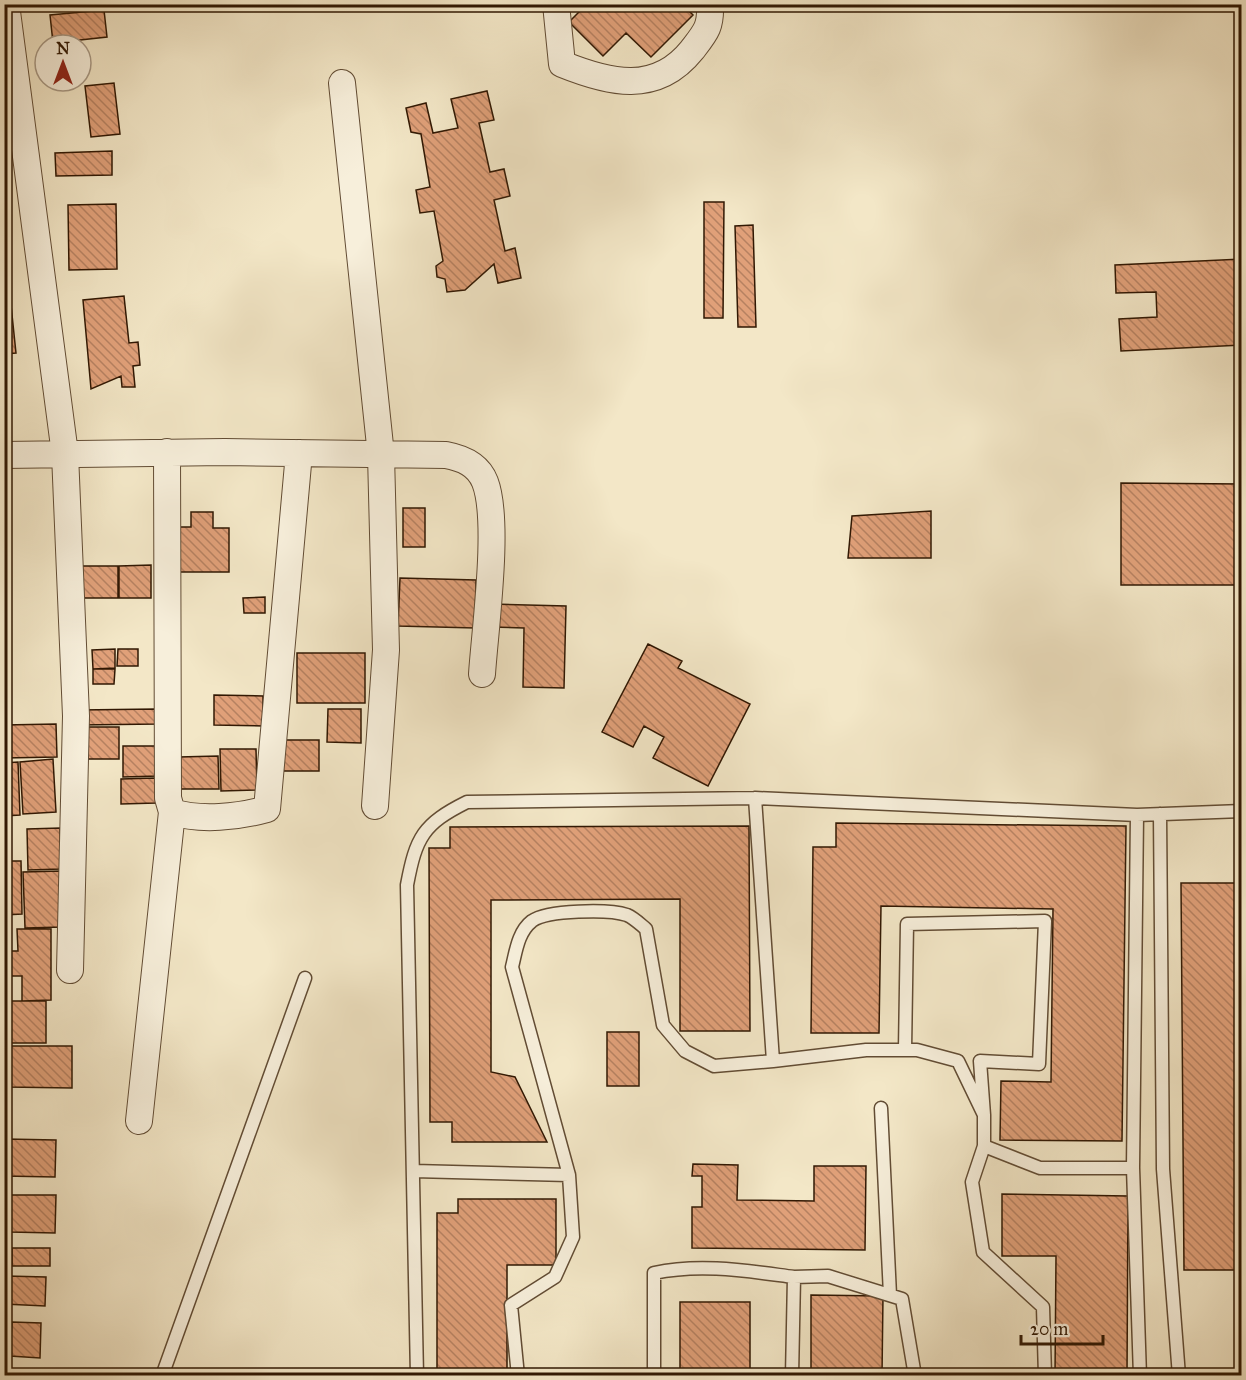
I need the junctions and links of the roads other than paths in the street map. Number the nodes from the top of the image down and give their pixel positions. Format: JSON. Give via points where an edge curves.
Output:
{"nodes":[{"id":1,"x":6,"y":4,"type":"edge"},
{"id":2,"x":556,"y":4,"type":"edge"},
{"id":3,"x":710,"y":4,"type":"edge"},
{"id":4,"x":342,"y":83,"type":"dead end"},
{"id":5,"x":167,"y":453,"type":"junction"},
{"id":6,"x":299,"y":453,"type":"junction"},
{"id":7,"x":65,"y":454,"type":"junction"},
{"id":8,"x":4,"y":455,"type":"edge"},
{"id":9,"x":381,"y":455,"type":"junction"},
{"id":10,"x":482,"y":674,"type":"dead end"},
{"id":11,"x":755,"y":798,"type":"junction"},
{"id":12,"x":375,"y":806,"type":"dead end"},
{"id":13,"x":1242,"y":811,"type":"edge"},
{"id":14,"x":172,"y":812,"type":"junction"},
{"id":15,"x":1137,"y":814,"type":"junction"},
{"id":16,"x":1160,"y":814,"type":"junction"},
{"id":17,"x":70,"y":970,"type":"dead end"},
{"id":18,"x":305,"y":978,"type":"dead end"},
{"id":19,"x":904,"y":1050,"type":"junction"},
{"id":20,"x":774,"y":1060,"type":"junction"},
{"id":21,"x":881,"y":1108,"type":"dead end"},
{"id":22,"x":984,"y":1115,"type":"junction"},
{"id":23,"x":139,"y":1122,"type":"dead end"},
{"id":24,"x":984,"y":1146,"type":"junction"},
{"id":25,"x":1133,"y":1168,"type":"junction"},
{"id":26,"x":414,"y":1171,"type":"junction"},
{"id":27,"x":569,"y":1175,"type":"junction"},
{"id":28,"x":794,"y":1277,"type":"junction"},
{"id":29,"x":890,"y":1295,"type":"junction"},
{"id":30,"x":162,"y":1376,"type":"edge"},
{"id":31,"x":417,"y":1376,"type":"edge"},
{"id":32,"x":518,"y":1376,"type":"edge"},
{"id":33,"x":654,"y":1376,"type":"edge"},
{"id":34,"x":792,"y":1376,"type":"edge"},
{"id":35,"x":915,"y":1376,"type":"edge"},
{"id":36,"x":1045,"y":1376,"type":"edge"},
{"id":37,"x":1140,"y":1376,"type":"edge"},
{"id":38,"x":1179,"y":1376,"type":"edge"}],
"edges":[{"from":1,"to":7,"type":"street"},
{"from":2,"to":3,"type":"street","via":[[562,64],[598,78],[628,81],[657,78],[679,66],[711,25]]},
{"from":4,"to":9,"type":"street"},
{"from":5,"to":6,"type":"street"},
{"from":5,"to":7,"type":"street"},
{"from":5,"to":14,"type":"street","via":[[168,798]]},
{"from":6,"to":9,"type":"street"},
{"from":6,"to":14,"type":"street","via":[[267,809],[248,814],[188,817]]},
{"from":7,"to":8,"type":"street"},
{"from":7,"to":17,"type":"street","via":[[76,716]]},
{"from":9,"to":10,"type":"street","via":[[446,455],[467,459],[485,481],[492,519]]},
{"from":9,"to":12,"type":"street","via":[[386,650]]},
{"from":11,"to":15,"type":"lane"},
{"from":11,"to":20,"type":"lane"},
{"from":11,"to":26,"type":"lane","via":[[467,802],[438,817],[414,848],[407,885]]},
{"from":13,"to":16,"type":"lane"},
{"from":14,"to":23,"type":"street"},
{"from":15,"to":16,"type":"lane"},
{"from":15,"to":25,"type":"lane"},
{"from":16,"to":38,"type":"lane","via":[[1163,1169]]},
{"from":18,"to":30,"type":"lane"},
{"from":19,"to":20,"type":"lane"},
{"from":19,"to":22,"type":"lane","via":[[957,1061]]},
{"from":19,"to":22,"type":"lane","via":[[907,924],[1045,921],[1039,1064],[980,1060]]},
{"from":20,"to":27,"type":"lane","via":[[714,1066],[685,1052],[663,1025],[646,929],[629,916],[598,912],[542,915],[530,922],[518,939],[512,967]]},
{"from":21,"to":29,"type":"lane"},
{"from":22,"to":24,"type":"lane"},
{"from":24,"to":25,"type":"lane","via":[[1040,1168]]},
{"from":24,"to":36,"type":"lane","via":[[972,1182],[983,1252],[1043,1307]]},
{"from":25,"to":37,"type":"lane"},
{"from":26,"to":27,"type":"lane"},
{"from":26,"to":31,"type":"lane"},
{"from":27,"to":32,"type":"lane","via":[[573,1238],[555,1277],[511,1305]]},
{"from":28,"to":29,"type":"lane","via":[[828,1276]]},
{"from":28,"to":33,"type":"lane","via":[[717,1268],[654,1273]]},
{"from":28,"to":34,"type":"lane"},
{"from":29,"to":35,"type":"lane","via":[[902,1299]]}]}
